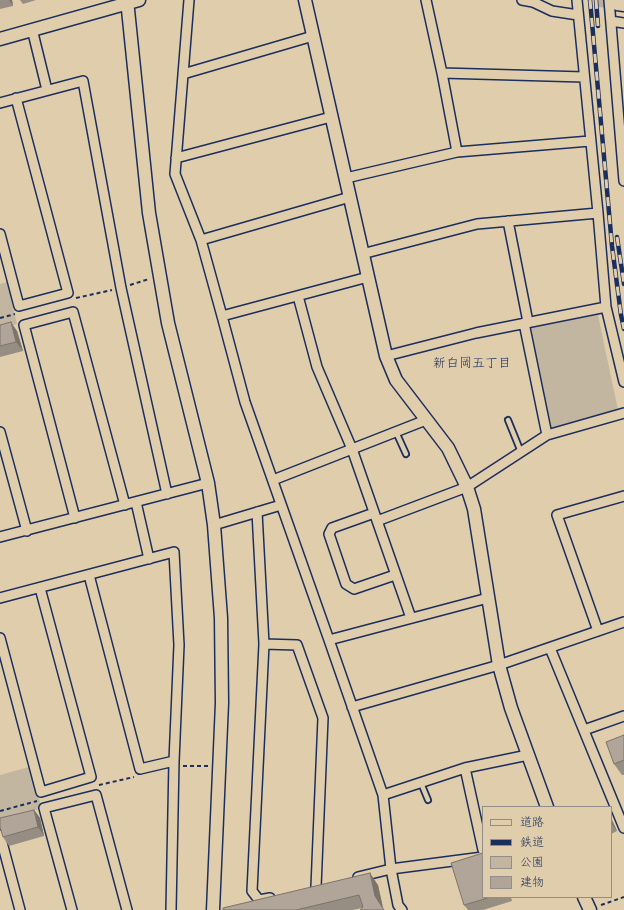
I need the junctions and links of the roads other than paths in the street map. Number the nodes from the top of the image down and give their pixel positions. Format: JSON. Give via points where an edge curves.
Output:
{"nodes":[{"id":1,"x":139,"y":0,"type":"edge"},
{"id":2,"x":189,"y":0,"type":"edge"},
{"id":3,"x":305,"y":0,"type":"edge"},
{"id":4,"x":426,"y":0,"type":"edge"},
{"id":5,"x":522,"y":0,"type":"edge"},
{"id":6,"x":577,"y":0,"type":"edge"},
{"id":7,"x":127,"y":2,"type":"edge"},
{"id":8,"x":617,"y":3,"type":"edge"},
{"id":9,"x":578,"y":15,"type":"junction"},
{"id":10,"x":611,"y":21,"type":"junction"},
{"id":11,"x":624,"y":23,"type":"edge"},
{"id":12,"x":32,"y":29,"type":"junction"},
{"id":13,"x":313,"y":36,"type":"junction"},
{"id":14,"x":0,"y":39,"type":"edge"},
{"id":15,"x":442,"y":73,"type":"junction"},
{"id":16,"x":184,"y":74,"type":"junction"},
{"id":17,"x":584,"y":77,"type":"junction"},
{"id":18,"x":48,"y":90,"type":"junction"},
{"id":19,"x":16,"y":98,"type":"junction"},
{"id":20,"x":0,"y":103,"type":"edge"},
{"id":21,"x":331,"y":117,"type":"junction"},
{"id":22,"x":590,"y":141,"type":"junction"},
{"id":23,"x":457,"y":152,"type":"junction"},
{"id":24,"x":176,"y":158,"type":"junction"},
{"id":25,"x":346,"y":178,"type":"junction"},
{"id":26,"x":624,"y":181,"type":"edge"},
{"id":27,"x":350,"y":197,"type":"junction"},
{"id":28,"x":598,"y":213,"type":"junction"},
{"id":29,"x":508,"y":221,"type":"junction"},
{"id":30,"x":0,"y":234,"type":"edge"},
{"id":31,"x":201,"y":240,"type":"junction"},
{"id":32,"x":362,"y":254,"type":"junction"},
{"id":33,"x":368,"y":277,"type":"junction"},
{"id":34,"x":298,"y":296,"type":"junction"},
{"id":35,"x":606,"y":307,"type":"junction"},
{"id":36,"x":222,"y":316,"type":"junction"},
{"id":37,"x":526,"y":322,"type":"junction"},
{"id":38,"x":386,"y":356,"type":"junction"},
{"id":39,"x":624,"y":382,"type":"edge"},
{"id":40,"x":624,"y":413,"type":"edge"},
{"id":41,"x":426,"y":420,"type":"junction"},
{"id":42,"x":508,"y":420,"type":"dead end"},
{"id":43,"x":0,"y":432,"type":"edge"},
{"id":44,"x":396,"y":432,"type":"junction"},
{"id":45,"x":547,"y":435,"type":"junction"},
{"id":46,"x":352,"y":449,"type":"junction"},
{"id":47,"x":521,"y":452,"type":"junction"},
{"id":48,"x":406,"y":454,"type":"dead end"},
{"id":49,"x":273,"y":480,"type":"junction"},
{"id":50,"x":208,"y":483,"type":"junction"},
{"id":51,"x":467,"y":487,"type":"junction"},
{"id":52,"x":167,"y":494,"type":"junction"},
{"id":53,"x":624,"y":496,"type":"edge"},
{"id":54,"x":136,"y":502,"type":"junction"},
{"id":55,"x":125,"y":505,"type":"junction"},
{"id":56,"x":282,"y":505,"type":"junction"},
{"id":57,"x":257,"y":512,"type":"junction"},
{"id":58,"x":376,"y":517,"type":"junction"},
{"id":59,"x":75,"y":518,"type":"junction"},
{"id":60,"x":214,"y":525,"type":"junction"},
{"id":61,"x":26,"y":531,"type":"junction"},
{"id":62,"x":0,"y":538,"type":"edge"},
{"id":63,"x":149,"y":559,"type":"junction"},
{"id":64,"x":89,"y":575,"type":"junction"},
{"id":65,"x":396,"y":575,"type":"junction"},
{"id":66,"x":40,"y":588,"type":"junction"},
{"id":67,"x":0,"y":598,"type":"edge"},
{"id":68,"x":488,"y":598,"type":"junction"},
{"id":69,"x":410,"y":618,"type":"junction"},
{"id":70,"x":624,"y":622,"type":"edge"},
{"id":71,"x":598,"y":631,"type":"junction"},
{"id":72,"x":0,"y":638,"type":"edge"},
{"id":73,"x":329,"y":640,"type":"junction"},
{"id":74,"x":264,"y":644,"type":"junction"},
{"id":75,"x":550,"y":648,"type":"junction"},
{"id":76,"x":500,"y":665,"type":"junction"},
{"id":77,"x":352,"y":707,"type":"junction"},
{"id":78,"x":624,"y":716,"type":"edge"},
{"id":79,"x":584,"y":730,"type":"junction"},
{"id":80,"x":528,"y":755,"type":"junction"},
{"id":81,"x":174,"y":764,"type":"junction"},
{"id":82,"x":465,"y":768,"type":"junction"},
{"id":83,"x":421,"y":783,"type":"junction"},
{"id":84,"x":383,"y":795,"type":"junction"},
{"id":85,"x":428,"y":800,"type":"dead end"},
{"id":86,"x":547,"y":806,"type":"edge"},
{"id":87,"x":624,"y":828,"type":"edge"},
{"id":88,"x":0,"y":835,"type":"edge"},
{"id":89,"x":482,"y":845,"type":"edge"},
{"id":90,"x":482,"y":857,"type":"edge"},
{"id":91,"x":391,"y":869,"type":"junction"},
{"id":92,"x":346,"y":879,"type":"edge"},
{"id":93,"x":316,"y":886,"type":"edge"},
{"id":94,"x":280,"y":895,"type":"edge"},
{"id":95,"x":585,"y":898,"type":"edge"},
{"id":96,"x":595,"y":908,"type":"edge"},
{"id":97,"x":20,"y":910,"type":"edge"},
{"id":98,"x":72,"y":910,"type":"edge"},
{"id":99,"x":127,"y":910,"type":"edge"},
{"id":100,"x":171,"y":910,"type":"edge"},
{"id":101,"x":213,"y":910,"type":"edge"},
{"id":102,"x":402,"y":910,"type":"edge"}],
"edges":[{"from":1,"to":7,"type":"street"},
{"from":2,"to":16,"type":"street"},
{"from":3,"to":13,"type":"street"},
{"from":4,"to":15,"type":"street"},
{"from":5,"to":9,"type":"street","via":[[534,2],[552,11]]},
{"from":6,"to":9,"type":"street"},
{"from":7,"to":12,"type":"street"},
{"from":7,"to":50,"type":"street","via":[[149,213],[168,323]]},
{"from":8,"to":10,"type":"street"},
{"from":9,"to":17,"type":"street"},
{"from":10,"to":11,"type":"street"},
{"from":10,"to":26,"type":"street"},
{"from":12,"to":14,"type":"street"},
{"from":12,"to":18,"type":"street"},
{"from":13,"to":16,"type":"street"},
{"from":13,"to":21,"type":"street"},
{"from":15,"to":17,"type":"street"},
{"from":15,"to":23,"type":"street"},
{"from":16,"to":24,"type":"street"},
{"from":17,"to":22,"type":"street"},
{"from":18,"to":19,"type":"street"},
{"from":18,"to":52,"type":"street","via":[[83,81],[121,288]]},
{"from":19,"to":20,"type":"street"},
{"from":19,"to":30,"type":"street","via":[[68,293],[19,306]]},
{"from":21,"to":24,"type":"street"},
{"from":21,"to":25,"type":"street"},
{"from":22,"to":23,"type":"street"},
{"from":22,"to":28,"type":"street"},
{"from":23,"to":25,"type":"street"},
{"from":24,"to":31,"type":"street","via":[[175,174]]},
{"from":25,"to":27,"type":"street"},
{"from":27,"to":31,"type":"street"},
{"from":27,"to":32,"type":"street"},
{"from":28,"to":29,"type":"street"},
{"from":28,"to":35,"type":"street"},
{"from":29,"to":32,"type":"street","via":[[477,224]]},
{"from":29,"to":37,"type":"street"},
{"from":31,"to":36,"type":"street"},
{"from":32,"to":33,"type":"street"},
{"from":33,"to":34,"type":"street"},
{"from":33,"to":38,"type":"street"},
{"from":34,"to":36,"type":"street"},
{"from":34,"to":46,"type":"street","via":[[317,367]]},
{"from":35,"to":37,"type":"street"},
{"from":35,"to":39,"type":"street"},
{"from":36,"to":49,"type":"street","via":[[245,402]]},
{"from":37,"to":38,"type":"street"},
{"from":37,"to":45,"type":"street"},
{"from":38,"to":41,"type":"street","via":[[396,380]]},
{"from":40,"to":45,"type":"street"},
{"from":41,"to":44,"type":"street"},
{"from":41,"to":51,"type":"street","via":[[448,448]]},
{"from":42,"to":47,"type":"lane"},
{"from":43,"to":61,"type":"street"},
{"from":44,"to":46,"type":"street"},
{"from":44,"to":48,"type":"lane"},
{"from":45,"to":47,"type":"street"},
{"from":46,"to":49,"type":"street"},
{"from":46,"to":58,"type":"street"},
{"from":47,"to":51,"type":"street"},
{"from":49,"to":56,"type":"street"},
{"from":50,"to":52,"type":"street"},
{"from":50,"to":60,"type":"street"},
{"from":51,"to":58,"type":"street"},
{"from":51,"to":68,"type":"street","via":[[474,509]]},
{"from":52,"to":54,"type":"street"},
{"from":53,"to":71,"type":"street","via":[[557,515]]},
{"from":54,"to":55,"type":"street"},
{"from":54,"to":63,"type":"street"},
{"from":55,"to":59,"type":"street"},
{"from":55,"to":59,"type":"street","via":[[73,312],[24,324]]},
{"from":56,"to":57,"type":"street"},
{"from":56,"to":73,"type":"street"},
{"from":57,"to":60,"type":"street"},
{"from":57,"to":74,"type":"street"},
{"from":58,"to":65,"type":"street"},
{"from":58,"to":65,"type":"street","via":[[332,528],[328,534],[346,584],[354,589]]},
{"from":59,"to":61,"type":"street"},
{"from":60,"to":101,"type":"street","via":[[221,618],[222,703]]},
{"from":61,"to":62,"type":"street"},
{"from":63,"to":64,"type":"street"},
{"from":63,"to":81,"type":"street","via":[[174,552],[179,645]]},
{"from":64,"to":66,"type":"street"},
{"from":64,"to":81,"type":"street","via":[[140,769]]},
{"from":65,"to":69,"type":"street"},
{"from":66,"to":67,"type":"street"},
{"from":66,"to":72,"type":"street","via":[[91,777],[41,792]]},
{"from":68,"to":69,"type":"street"},
{"from":68,"to":76,"type":"street"},
{"from":69,"to":73,"type":"street"},
{"from":70,"to":71,"type":"street"},
{"from":71,"to":75,"type":"street"},
{"from":73,"to":77,"type":"street"},
{"from":74,"to":93,"type":"street","via":[[297,645],[322,718]]},
{"from":74,"to":94,"type":"street","via":[[252,891],[259,900]]},
{"from":75,"to":76,"type":"street"},
{"from":75,"to":79,"type":"street"},
{"from":76,"to":77,"type":"street"},
{"from":76,"to":80,"type":"street","via":[[511,708]]},
{"from":77,"to":84,"type":"street"},
{"from":78,"to":79,"type":"street"},
{"from":79,"to":87,"type":"street"},
{"from":80,"to":82,"type":"street"},
{"from":80,"to":86,"type":"street"},
{"from":81,"to":100,"type":"street"},
{"from":82,"to":83,"type":"street"},
{"from":82,"to":89,"type":"street"},
{"from":83,"to":84,"type":"street"},
{"from":83,"to":85,"type":"lane"},
{"from":84,"to":91,"type":"street"},
{"from":88,"to":97,"type":"street"},
{"from":90,"to":91,"type":"street"},
{"from":91,"to":92,"type":"street"},
{"from":91,"to":102,"type":"street","via":[[398,905]]},
{"from":95,"to":96,"type":"street"},
{"from":98,"to":99,"type":"street","via":[[44,808],[96,795]]}]}
